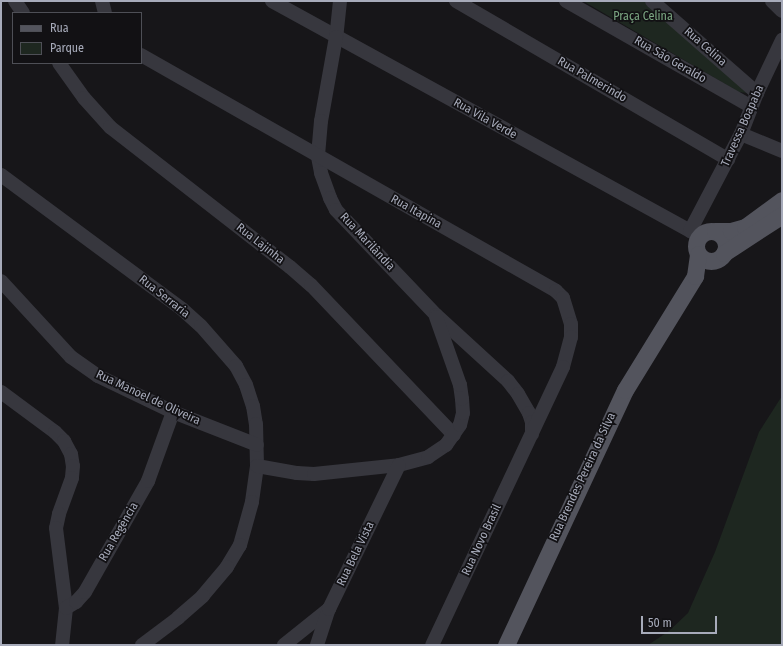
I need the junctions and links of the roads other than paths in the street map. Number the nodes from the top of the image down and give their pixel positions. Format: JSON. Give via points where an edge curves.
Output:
{"nodes":[{"id":1,"x":15,"y":1,"type":"edge"},
{"id":2,"x":102,"y":1,"type":"edge"},
{"id":3,"x":272,"y":1,"type":"edge"},
{"id":4,"x":340,"y":1,"type":"edge"},
{"id":5,"x":456,"y":1,"type":"edge"},
{"id":6,"x":652,"y":1,"type":"edge"},
{"id":7,"x":772,"y":1,"type":"edge"},
{"id":8,"x":572,"y":2,"type":"edge"},
{"id":9,"x":782,"y":11,"type":"edge"},
{"id":10,"x":22,"y":12,"type":"edge"},
{"id":11,"x":105,"y":12,"type":"edge"},
{"id":12,"x":336,"y":37,"type":"junction"},
{"id":13,"x":782,"y":40,"type":"edge"},
{"id":14,"x":142,"y":55,"type":"edge"},
{"id":15,"x":60,"y":64,"type":"edge"},
{"id":16,"x":757,"y":93,"type":"junction"},
{"id":17,"x":752,"y":107,"type":"junction"},
{"id":18,"x":741,"y":134,"type":"junction"},
{"id":19,"x":780,"y":151,"type":"edge"},
{"id":20,"x":318,"y":157,"type":"junction"},
{"id":21,"x":728,"y":159,"type":"junction"},
{"id":22,"x":1,"y":175,"type":"edge"},
{"id":23,"x":782,"y":200,"type":"edge"},
{"id":24,"x":782,"y":215,"type":"edge"},
{"id":25,"x":701,"y":233,"type":"junction"},
{"id":26,"x":698,"y":254,"type":"junction"},
{"id":27,"x":722,"y":256,"type":"junction"},
{"id":28,"x":1,"y":281,"type":"edge"},
{"id":29,"x":436,"y":315,"type":"junction"},
{"id":30,"x":672,"y":316,"type":"junction"},
{"id":31,"x":1,"y":392,"type":"edge"},
{"id":32,"x":173,"y":412,"type":"junction"},
{"id":33,"x":532,"y":434,"type":"junction"},
{"id":34,"x":454,"y":436,"type":"junction"},
{"id":35,"x":257,"y":445,"type":"junction"},
{"id":36,"x":399,"y":465,"type":"junction"},
{"id":37,"x":257,"y":466,"type":"junction"},
{"id":38,"x":66,"y":608,"type":"junction"},
{"id":39,"x":329,"y":610,"type":"junction"},
{"id":40,"x":62,"y":645,"type":"edge"},
{"id":41,"x":142,"y":645,"type":"edge"},
{"id":42,"x":284,"y":645,"type":"edge"},
{"id":43,"x":317,"y":645,"type":"edge"},
{"id":44,"x":432,"y":645,"type":"edge"},
{"id":45,"x":506,"y":645,"type":"edge"}],
"edges":[{"from":1,"to":10,"type":"street"},
{"from":2,"to":11,"type":"street"},
{"from":3,"to":12,"type":"street","name":"Rua Vila Verde"},
{"from":4,"to":12,"type":"street","name":"Rua Marilândia"},
{"from":5,"to":21,"type":"street","name":"Rua Palmerindo"},
{"from":6,"to":16,"type":"street","name":"Rua Celina"},
{"from":7,"to":9,"type":"street"},
{"from":8,"to":17,"type":"street","name":"Rua São Geraldo"},
{"from":12,"to":20,"type":"street","name":"Rua Marilândia"},
{"from":12,"to":25,"type":"street","name":"Rua Vila Verde"},
{"from":13,"to":16,"type":"street","name":"Travessa Boapaba"},
{"from":14,"to":20,"type":"street","name":"Rua Itapina"},
{"from":15,"to":34,"type":"street","name":"Rua Lajinha","via":[[84,98],[110,127],[306,281]]},
{"from":16,"to":17,"type":"street","name":"Travessa Boapaba"},
{"from":17,"to":18,"type":"street","name":"Travessa Boapaba"},
{"from":18,"to":19,"type":"street"},
{"from":18,"to":21,"type":"street","name":"Travessa Boapaba"},
{"from":20,"to":29,"type":"street","name":"Rua Marilândia","via":[[325,187],[336,210]]},
{"from":20,"to":33,"type":"street","name":"Rua Itapina","via":[[556,291],[563,298],[571,324],[568,351]]},
{"from":21,"to":25,"type":"street","name":"Travessa Boapaba"},
{"from":22,"to":35,"type":"street","name":"Rua Serraria","via":[[182,309],[201,326],[236,366],[246,385],[253,406]]},
{"from":23,"to":25,"type":"main road","via":[[744,227],[731,232]]},
{"from":24,"to":27,"type":"main road","name":"Rua Brendes Pereira da Silva"},
{"from":25,"to":26,"type":"main road","via":[[696,242]]},
{"from":25,"to":27,"type":"main road","via":[[721,234],[726,247]]},
{"from":26,"to":27,"type":"main road","via":[[708,262]]},
{"from":26,"to":30,"type":"main road","name":"Rua Brendes Pereira da Silva","via":[[695,276]]},
{"from":27,"to":30,"type":"main road","name":"Rua Brendes Pereira da Silva"},
{"from":28,"to":32,"type":"street","name":"Rua Manoel de Oliveira","via":[[71,357],[98,376]]},
{"from":29,"to":33,"type":"street","name":"Rua Marilândia","via":[[508,381],[529,413]]},
{"from":29,"to":34,"type":"street","via":[[460,385],[461,419]]},
{"from":30,"to":45,"type":"main road","name":"Rua Brendes Pereira da Silva","via":[[639,364],[615,409]]},
{"from":31,"to":38,"type":"street","via":[[44,422],[64,441],[71,454],[72,478],[56,528]]},
{"from":32,"to":35,"type":"street","name":"Rua Manoel de Oliveira"},
{"from":32,"to":38,"type":"street","name":"Rua Regência","via":[[148,481],[85,592]]},
{"from":33,"to":44,"type":"street","name":"Rua Novo Brasil"},
{"from":34,"to":36,"type":"street","via":[[436,453]]},
{"from":35,"to":37,"type":"street","name":"Rua Serraria"},
{"from":36,"to":37,"type":"street","via":[[314,474]]},
{"from":36,"to":39,"type":"street","name":"Rua Bela Vista"},
{"from":37,"to":41,"type":"street","name":"Rua Serraria","via":[[246,530],[232,559],[215,582],[191,607]]},
{"from":38,"to":40,"type":"street"},
{"from":39,"to":42,"type":"street"},
{"from":39,"to":43,"type":"street","name":"Rua Bela Vista"}]}
